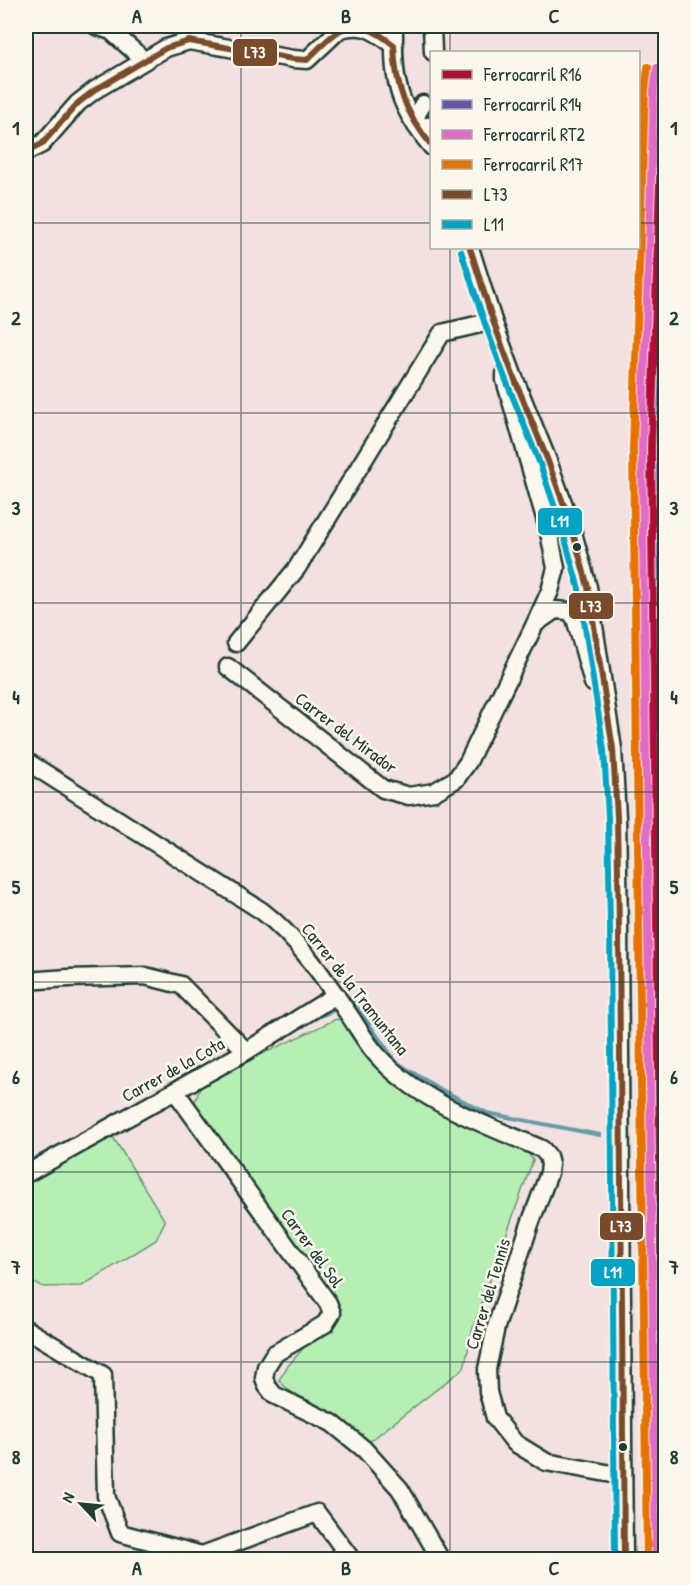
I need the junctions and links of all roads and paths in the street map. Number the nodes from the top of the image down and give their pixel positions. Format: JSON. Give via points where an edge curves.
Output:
{"nodes":[{"id":1,"x":96,"y":26,"type":"edge"},
{"id":2,"x":394,"y":26,"type":"edge"},
{"id":3,"x":432,"y":26,"type":"edge"},
{"id":4,"x":341,"y":27,"type":"edge"},
{"id":5,"x":394,"y":45,"type":"junction"},
{"id":6,"x":434,"y":51,"type":"edge"},
{"id":7,"x":144,"y":60,"type":"junction"},
{"id":8,"x":401,"y":97,"type":"junction"},
{"id":9,"x":427,"y":102,"type":"edge"},
{"id":10,"x":424,"y":125,"type":"edge"},
{"id":11,"x":430,"y":145,"type":"edge"},
{"id":12,"x":26,"y":152,"type":"edge"},
{"id":13,"x":470,"y":249,"type":"edge"},
{"id":14,"x":493,"y":321,"type":"junction"},
{"id":15,"x":504,"y":352,"type":"junction"},
{"id":16,"x":535,"y":624,"type":"junction"},
{"id":17,"x":237,"y":643,"type":"dead end"},
{"id":18,"x":228,"y":667,"type":"dead end"},
{"id":19,"x":610,"y":733,"type":"junction"},
{"id":20,"x":26,"y":761,"type":"edge"},
{"id":21,"x":26,"y":981,"type":"edge"},
{"id":22,"x":338,"y":997,"type":"junction"},
{"id":23,"x":246,"y":1052,"type":"junction"},
{"id":24,"x":182,"y":1087,"type":"junction"},
{"id":25,"x":542,"y":1149,"type":"joint"},
{"id":26,"x":26,"y":1174,"type":"edge"},
{"id":27,"x":26,"y":1329,"type":"edge"},
{"id":28,"x":623,"y":1476,"type":"junction"},
{"id":29,"x":352,"y":1560,"type":"edge"},
{"id":30,"x":441,"y":1560,"type":"edge"},
{"id":31,"x":624,"y":1560,"type":"edge"}],
"edges":[{"from":1,"to":7,"type":"street","via":[[111,31]]},
{"from":2,"to":5,"type":"street"},
{"from":3,"to":6,"type":"street"},
{"from":4,"to":5,"type":"street","via":[[371,29]]},
{"from":4,"to":7,"type":"street","via":[[307,60],[189,40]]},
{"from":5,"to":8,"type":"street"},
{"from":7,"to":12,"type":"street","via":[[78,103],[42,144]]},
{"from":8,"to":9,"type":"street","via":[[417,105]]},
{"from":8,"to":11,"type":"street"},
{"from":9,"to":10,"type":"street","via":[[417,114]]},
{"from":13,"to":14,"type":"street"},
{"from":14,"to":15,"type":"street"},
{"from":14,"to":17,"type":"street","via":[[442,333],[297,568]]},
{"from":15,"to":16,"type":"street","name":"Carrer del Mirador","via":[[505,380],[556,568]]},
{"from":15,"to":19,"type":"street","via":[[570,522],[588,587]]},
{"from":16,"to":18,"type":"street","name":"Carrer del Mirador","via":[[456,779],[434,792],[409,796],[383,789]]},
{"from":16,"to":19,"type":"street","via":[[555,610],[569,611],[575,618],[599,711]]},
{"from":19,"to":28,"type":"street","via":[[618,861]]},
{"from":20,"to":22,"type":"street","name":"Carrer de la Tramuntana","via":[[262,911],[293,938]]},
{"from":21,"to":23,"type":"street","via":[[145,976],[181,986]]},
{"from":22,"to":23,"type":"street","name":"Carrer de la Cota"},
{"from":22,"to":25,"type":"street","name":"Carrer de la Tramuntana","via":[[375,1052],[417,1089]]},
{"from":23,"to":24,"type":"street","name":"Carrer de la Cota"},
{"from":24,"to":26,"type":"street","name":"Carrer de la Cota"},
{"from":24,"to":30,"type":"street","name":"Carrer del Sol","via":[[332,1313],[325,1324],[274,1354],[266,1367],[267,1386],[274,1395],[332,1423],[364,1449],[400,1489]]},
{"from":25,"to":28,"type":"street","name":"Carrer del Tennis","via":[[548,1156],[549,1173],[496,1327],[487,1369],[488,1392],[495,1418],[515,1443],[546,1462]]},
{"from":27,"to":29,"type":"street","via":[[103,1375],[106,1496],[120,1533],[201,1556],[317,1513]]},
{"from":28,"to":31,"type":"street"}]}
